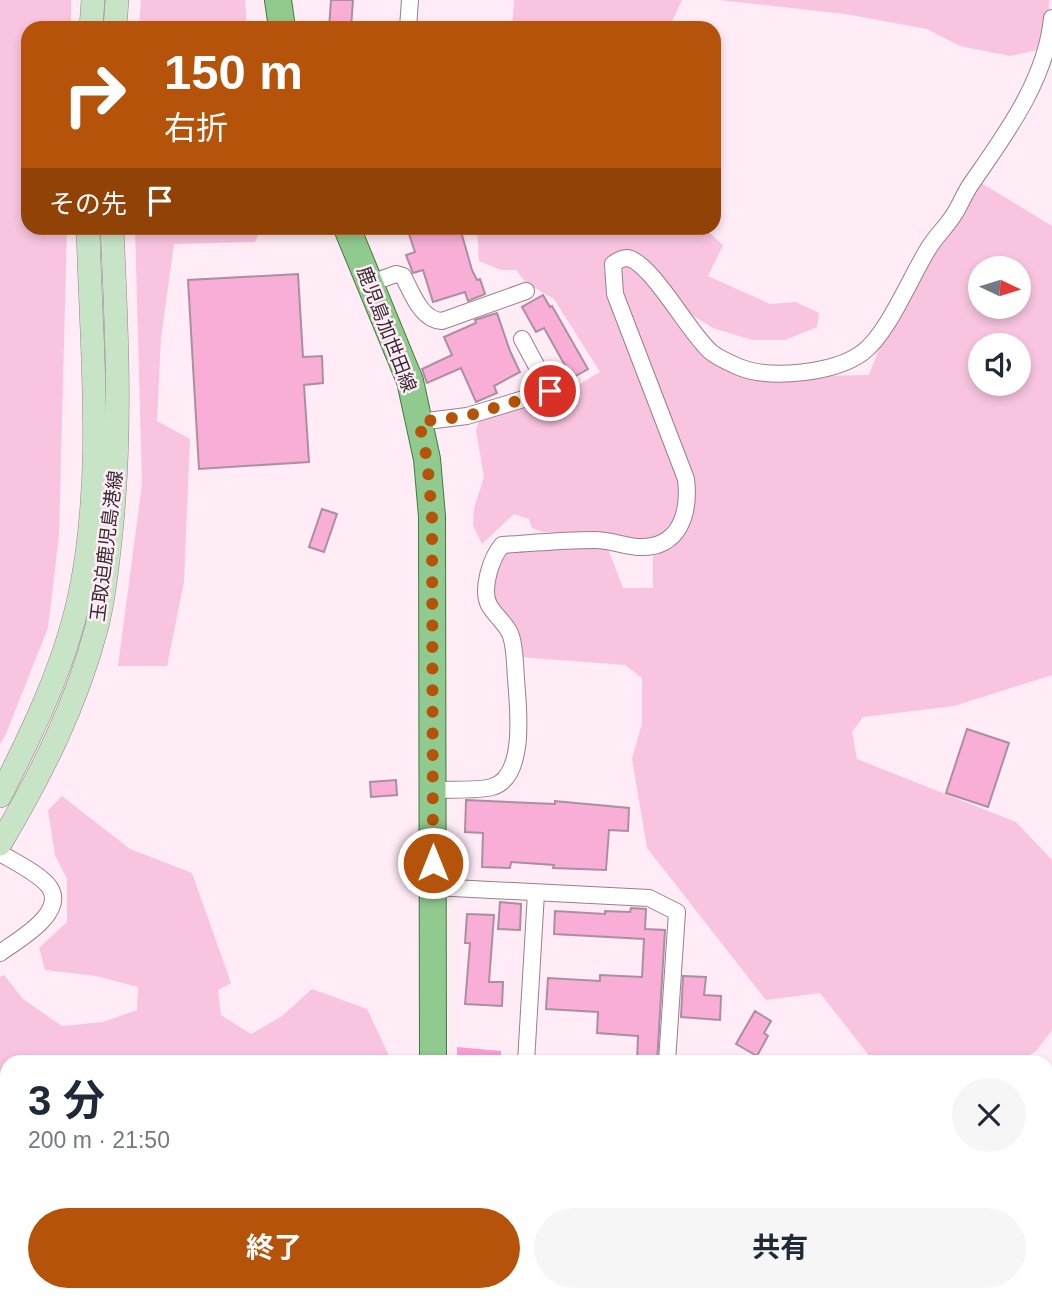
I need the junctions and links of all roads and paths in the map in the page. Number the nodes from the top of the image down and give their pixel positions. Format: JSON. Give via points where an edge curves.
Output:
{"nodes":[{"id":1,"x":93,"y":0,"type":"edge"},
{"id":2,"x":117,"y":0,"type":"edge"},
{"id":3,"x":278,"y":0,"type":"edge"},
{"id":4,"x":410,"y":0,"type":"edge"},
{"id":5,"x":1052,"y":18,"type":"edge"},
{"id":6,"x":92,"y":21,"type":"edge"},
{"id":7,"x":116,"y":21,"type":"edge"},
{"id":8,"x":281,"y":21,"type":"edge"},
{"id":9,"x":408,"y":21,"type":"edge"},
{"id":10,"x":88,"y":235,"type":"edge"},
{"id":11,"x":112,"y":235,"type":"edge"},
{"id":12,"x":350,"y":235,"type":"edge"},
{"id":13,"x":371,"y":283,"type":"junction"},
{"id":14,"x":526,"y":290,"type":"dead end"},
{"id":15,"x":522,"y":340,"type":"dead end"},
{"id":16,"x":419,"y":422,"type":"junction"},
{"id":17,"x":433,"y":790,"type":"junction"},
{"id":18,"x":0,"y":796,"type":"edge"},
{"id":19,"x":0,"y":844,"type":"edge"},
{"id":20,"x":0,"y":853,"type":"edge"},
{"id":21,"x":433,"y":887,"type":"junction"},
{"id":22,"x":536,"y":893,"type":"junction"},
{"id":23,"x":0,"y":953,"type":"edge"},
{"id":24,"x":433,"y":1055,"type":"edge"},
{"id":25,"x":526,"y":1055,"type":"edge"},
{"id":26,"x":667,"y":1055,"type":"edge"}],
"edges":[{"from":1,"to":6,"type":"main road"},
{"from":2,"to":7,"type":"main road"},
{"from":3,"to":8,"type":"main road"},
{"from":4,"to":9,"type":"street"},
{"from":5,"to":17,"type":"street","via":[[1039,68],[1010,129],[863,352],[821,370],[796,374],[742,368],[711,352],[637,262],[629,258],[613,264],[615,294],[686,479],[684,517],[678,530],[651,547],[593,540],[502,545],[491,562],[486,595],[511,636],[518,712],[513,766],[493,787]]},
{"from":10,"to":18,"type":"main road","name":"玉取迫鹿児島港線","via":[[95,404],[92,496],[80,592],[59,666]]},
{"from":11,"to":19,"type":"main road","name":"玉取迫鹿児島港線","via":[[119,402],[115,502],[98,624],[62,728]]},
{"from":12,"to":13,"type":"main road","name":"鹿児島加世田線"},
{"from":13,"to":14,"type":"street","via":[[403,276],[433,321]]},
{"from":13,"to":16,"type":"main road","name":"鹿児島加世田線","via":[[410,381]]},
{"from":15,"to":16,"type":"street","via":[[550,391],[467,416]]},
{"from":16,"to":17,"type":"main road","name":"鹿児島加世田線","via":[[432,516]]},
{"from":17,"to":21,"type":"main road","name":"鹿児島加世田線"},
{"from":20,"to":23,"type":"street","via":[[44,882],[53,900],[48,915]]},
{"from":21,"to":22,"type":"street"},
{"from":21,"to":24,"type":"main road","name":"鹿児島加世田線"},
{"from":22,"to":25,"type":"street"},
{"from":22,"to":26,"type":"street","via":[[649,898],[677,912]]}]}
